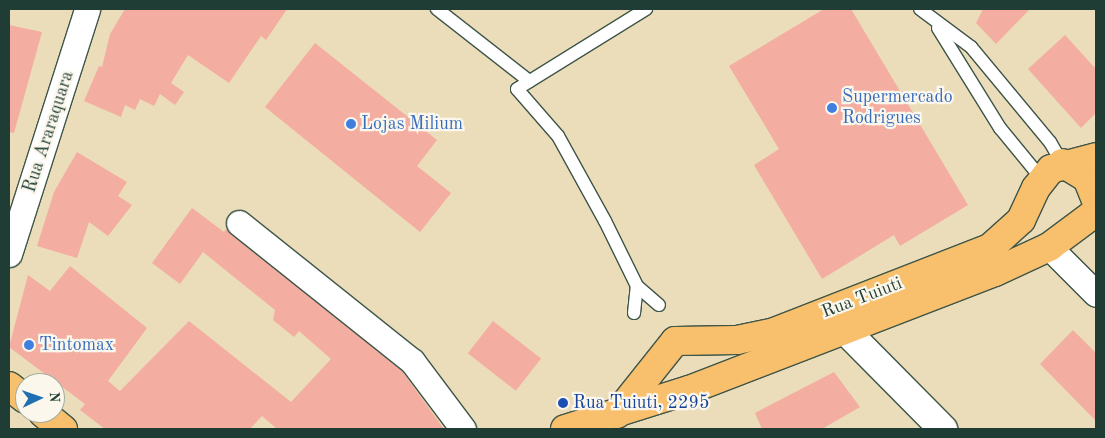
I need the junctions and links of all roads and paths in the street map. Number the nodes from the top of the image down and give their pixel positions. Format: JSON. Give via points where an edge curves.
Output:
{"nodes":[{"id":1,"x":87,"y":9,"type":"edge"},
{"id":2,"x":437,"y":9,"type":"edge"},
{"id":3,"x":646,"y":9,"type":"edge"},
{"id":4,"x":920,"y":9,"type":"edge"},
{"id":5,"x":936,"y":24,"type":"junction"},
{"id":6,"x":529,"y":81,"type":"junction"},
{"id":7,"x":1096,"y":156,"type":"edge"},
{"id":8,"x":1052,"y":171,"type":"junction"},
{"id":9,"x":1096,"y":200,"type":"edge"},
{"id":10,"x":1096,"y":212,"type":"edge"},
{"id":11,"x":239,"y":223,"type":"dead end"},
{"id":12,"x":1049,"y":247,"type":"junction"},
{"id":13,"x":9,"y":254,"type":"edge"},
{"id":14,"x":637,"y":286,"type":"junction"},
{"id":15,"x":1096,"y":294,"type":"edge"},
{"id":16,"x":659,"y":306,"type":"dead end"},
{"id":17,"x":634,"y":312,"type":"dead end"},
{"id":18,"x":844,"y":330,"type":"junction"},
{"id":19,"x":666,"y":348,"type":"junction"},
{"id":20,"x":689,"y":390,"type":"junction"},
{"id":21,"x":609,"y":420,"type":"edge"},
{"id":22,"x":463,"y":429,"type":"edge"},
{"id":23,"x":565,"y":429,"type":"edge"},
{"id":24,"x":943,"y":429,"type":"edge"}],
"edges":[{"from":1,"to":13,"type":"street","name":"Rua Araraquara"},
{"from":2,"to":6,"type":"lane"},
{"from":3,"to":6,"type":"lane"},
{"from":4,"to":5,"type":"lane"},
{"from":5,"to":8,"type":"lane","via":[[1000,128]]},
{"from":5,"to":8,"type":"lane","via":[[972,47],[1050,142]]},
{"from":6,"to":14,"type":"lane","via":[[517,89],[562,144]]},
{"from":7,"to":8,"type":"main road"},
{"from":8,"to":9,"type":"main road","via":[[1087,178]]},
{"from":8,"to":19,"type":"main road","name":"Rua Tuiuti","via":[[1022,220],[990,248],[774,332],[737,340],[688,338]]},
{"from":10,"to":12,"type":"main road","name":"Rua Tuiuti"},
{"from":11,"to":22,"type":"street","via":[[412,361]]},
{"from":12,"to":15,"type":"street"},
{"from":12,"to":18,"type":"main road","name":"Rua Tuiuti"},
{"from":14,"to":16,"type":"lane"},
{"from":14,"to":17,"type":"lane"},
{"from":18,"to":20,"type":"main road","name":"Rua Tuiuti"},
{"from":18,"to":24,"type":"street"},
{"from":19,"to":20,"type":"main road","via":[[670,372]]},
{"from":19,"to":21,"type":"main road","name":"Rua Tuiuti"},
{"from":20,"to":21,"type":"main road","name":"Rua Tuiuti"},
{"from":21,"to":23,"type":"main road","name":"Rua Tuiuti"}]}
